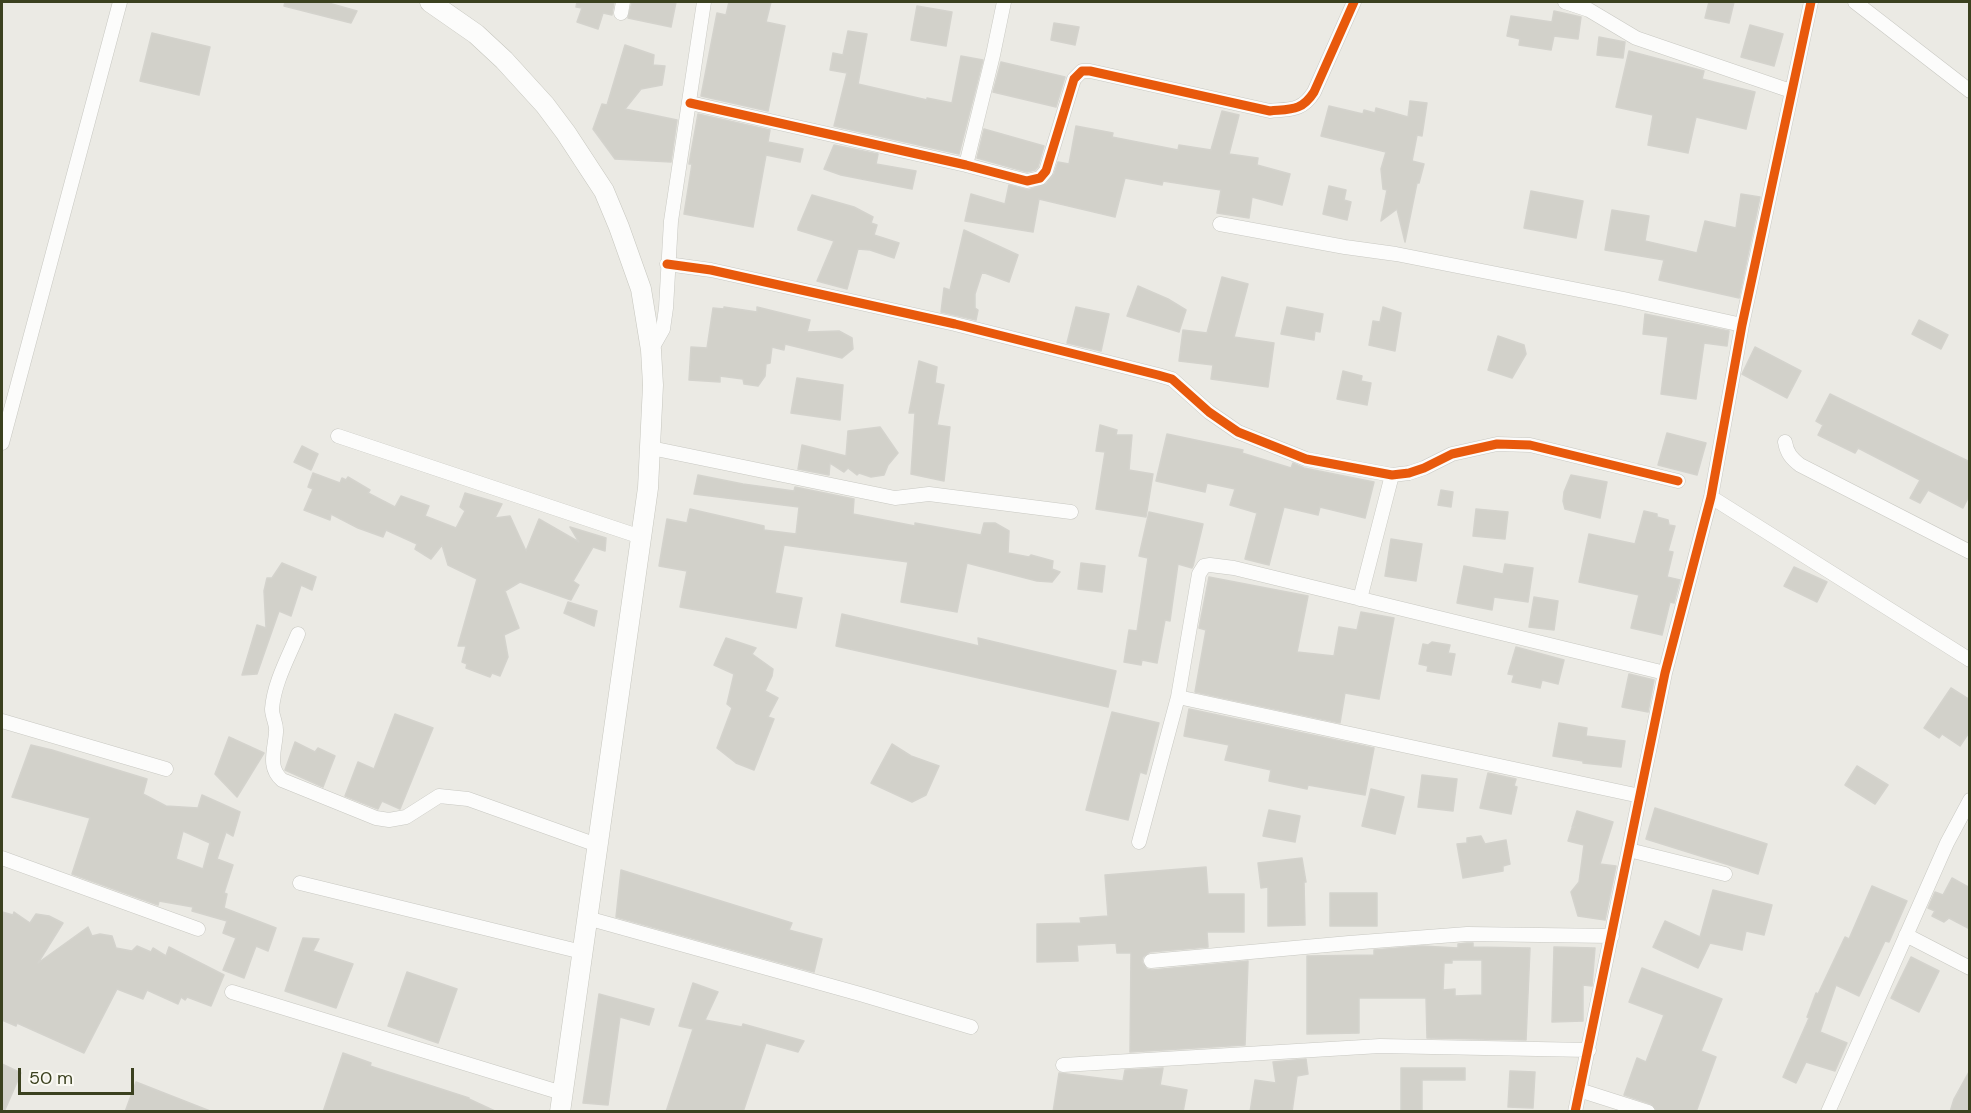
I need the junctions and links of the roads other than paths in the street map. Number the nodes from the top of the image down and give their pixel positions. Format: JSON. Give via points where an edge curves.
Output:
{"nodes":[{"id":1,"x":120,"y":2,"type":"edge"},
{"id":2,"x":430,"y":2,"type":"edge"},
{"id":3,"x":704,"y":2,"type":"edge"},
{"id":4,"x":1004,"y":2,"type":"edge"},
{"id":5,"x":1354,"y":2,"type":"edge"},
{"id":6,"x":1565,"y":2,"type":"edge"},
{"id":7,"x":1811,"y":2,"type":"edge"},
{"id":8,"x":1855,"y":2,"type":"edge"},
{"id":9,"x":1791,"y":91,"type":"junction"},
{"id":10,"x":1970,"y":91,"type":"edge"},
{"id":11,"x":690,"y":104,"type":"junction"},
{"id":12,"x":966,"y":165,"type":"junction"},
{"id":13,"x":1220,"y":224,"type":"dead end"},
{"id":14,"x":667,"y":264,"type":"junction"},
{"id":15,"x":1742,"y":325,"type":"junction"},
{"id":16,"x":651,"y":350,"type":"junction"},
{"id":17,"x":338,"y":436,"type":"dead end"},
{"id":18,"x":1785,"y":441,"type":"dead end"},
{"id":19,"x":2,"y":443,"type":"edge"},
{"id":20,"x":651,"y":448,"type":"junction"},
{"id":21,"x":1392,"y":475,"type":"junction"},
{"id":22,"x":1678,"y":481,"type":"dead end"},
{"id":23,"x":1711,"y":497,"type":"junction"},
{"id":24,"x":1071,"y":512,"type":"dead end"},
{"id":25,"x":641,"y":537,"type":"junction"},
{"id":26,"x":1970,"y":552,"type":"edge"},
{"id":27,"x":1360,"y":599,"type":"junction"},
{"id":28,"x":298,"y":634,"type":"dead end"},
{"id":29,"x":1970,"y":660,"type":"edge"},
{"id":30,"x":1665,"y":673,"type":"junction"},
{"id":31,"x":1178,"y":697,"type":"junction"},
{"id":32,"x":2,"y":721,"type":"edge"},
{"id":33,"x":166,"y":769,"type":"dead end"},
{"id":34,"x":1640,"y":796,"type":"junction"},
{"id":35,"x":1970,"y":800,"type":"edge"},
{"id":36,"x":1138,"y":842,"type":"dead end"},
{"id":37,"x":597,"y":845,"type":"junction"},
{"id":38,"x":1629,"y":850,"type":"junction"},
{"id":39,"x":2,"y":858,"type":"edge"},
{"id":40,"x":1725,"y":874,"type":"dead end"},
{"id":41,"x":300,"y":883,"type":"dead end"},
{"id":42,"x":587,"y":918,"type":"junction"},
{"id":43,"x":198,"y":928,"type":"dead end"},
{"id":44,"x":1906,"y":935,"type":"junction"},
{"id":45,"x":1612,"y":936,"type":"junction"},
{"id":46,"x":582,"y":952,"type":"junction"},
{"id":47,"x":1151,"y":962,"type":"dead end"},
{"id":48,"x":1970,"y":968,"type":"edge"},
{"id":49,"x":232,"y":992,"type":"dead end"},
{"id":50,"x":970,"y":1028,"type":"dead end"},
{"id":51,"x":1589,"y":1050,"type":"junction"},
{"id":52,"x":1063,"y":1065,"type":"dead end"},
{"id":53,"x":1579,"y":1090,"type":"junction"},
{"id":54,"x":561,"y":1102,"type":"edge"},
{"id":55,"x":1575,"y":1112,"type":"edge"},
{"id":56,"x":1648,"y":1112,"type":"edge"},
{"id":57,"x":1828,"y":1112,"type":"edge"}],
"edges":[{"from":1,"to":19,"type":"street"},
{"from":2,"to":16,"type":"main road","via":[[476,34],[504,60],[566,133],[604,191],[641,289]]},
{"from":3,"to":11,"type":"street"},
{"from":4,"to":12,"type":"street"},
{"from":5,"to":12,"type":"street","via":[[1314,92],[1298,109],[1270,111],[1082,71],[1074,79],[1046,171],[1040,178],[1027,181]]},
{"from":6,"to":9,"type":"street","via":[[1589,10],[1636,38]]},
{"from":7,"to":9,"type":"street"},
{"from":8,"to":10,"type":"street"},
{"from":9,"to":15,"type":"street"},
{"from":11,"to":12,"type":"street"},
{"from":11,"to":14,"type":"street"},
{"from":13,"to":15,"type":"street","via":[[1396,254]]},
{"from":14,"to":16,"type":"street","via":[[663,329]]},
{"from":14,"to":21,"type":"street","via":[[711,270],[955,324],[1172,379],[1238,432],[1306,459]]},
{"from":15,"to":23,"type":"street"},
{"from":16,"to":20,"type":"main road"},
{"from":17,"to":25,"type":"street"},
{"from":18,"to":26,"type":"street","via":[[1786,450],[1800,465]]},
{"from":20,"to":24,"type":"street","via":[[895,498],[928,494]]},
{"from":20,"to":25,"type":"main road"},
{"from":21,"to":22,"type":"street","via":[[1424,468],[1452,454],[1497,444],[1530,445]]},
{"from":21,"to":27,"type":"street"},
{"from":23,"to":29,"type":"street"},
{"from":23,"to":30,"type":"street"},
{"from":25,"to":37,"type":"main road"},
{"from":27,"to":30,"type":"street"},
{"from":27,"to":31,"type":"street","via":[[1234,568],[1204,566],[1195,591]]},
{"from":28,"to":37,"type":"street","via":[[279,680],[272,713],[277,730],[272,763],[282,780],[389,820],[406,817],[439,796],[468,799]]},
{"from":30,"to":34,"type":"street"},
{"from":31,"to":34,"type":"street"},
{"from":31,"to":36,"type":"street"},
{"from":32,"to":33,"type":"street"},
{"from":34,"to":38,"type":"street"},
{"from":35,"to":44,"type":"street"},
{"from":37,"to":42,"type":"main road"},
{"from":38,"to":40,"type":"street"},
{"from":38,"to":45,"type":"street"},
{"from":39,"to":43,"type":"street"},
{"from":41,"to":46,"type":"street"},
{"from":42,"to":46,"type":"main road"},
{"from":42,"to":50,"type":"street"},
{"from":44,"to":48,"type":"street"},
{"from":44,"to":57,"type":"street"},
{"from":45,"to":47,"type":"street","via":[[1467,934]]},
{"from":45,"to":51,"type":"street"},
{"from":46,"to":54,"type":"main road"},
{"from":49,"to":54,"type":"street"},
{"from":51,"to":52,"type":"street","via":[[1380,1046]]},
{"from":51,"to":53,"type":"street"},
{"from":53,"to":55,"type":"street"},
{"from":53,"to":56,"type":"street"}]}
